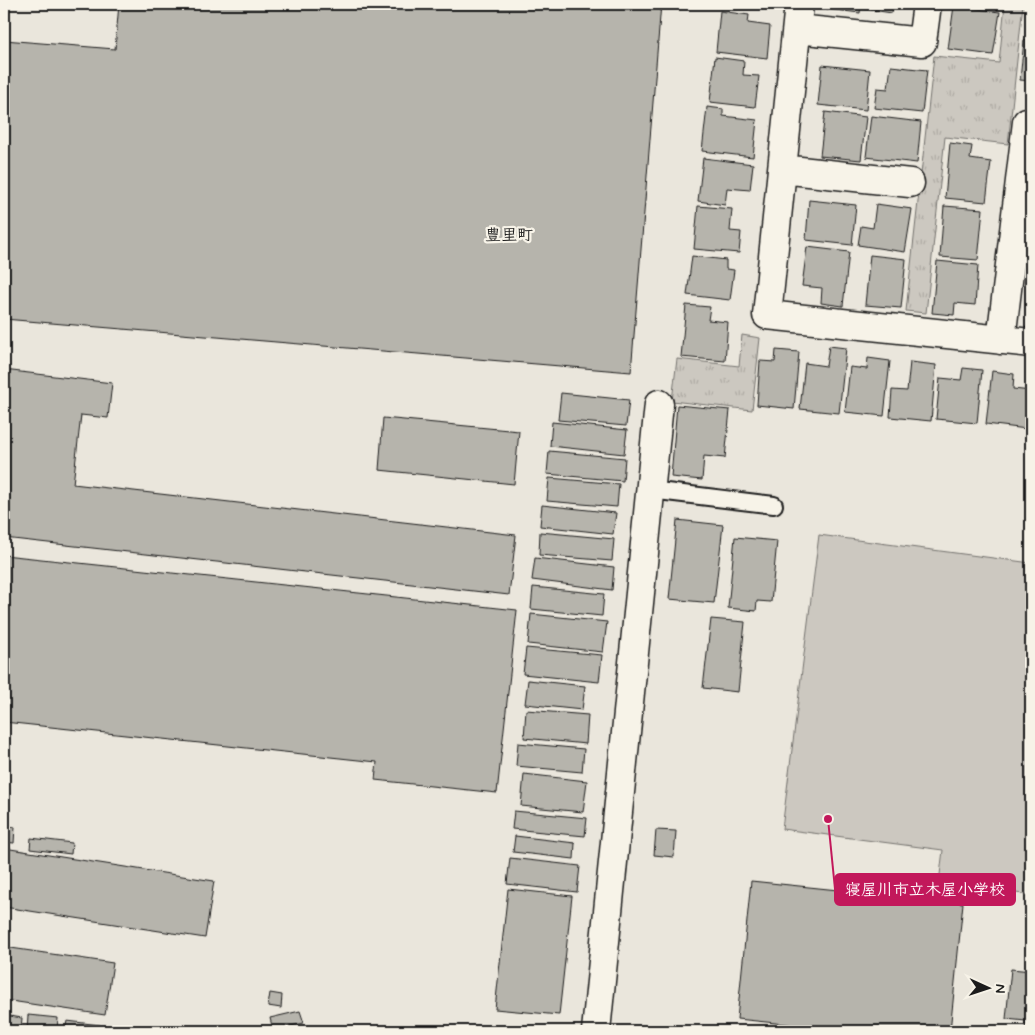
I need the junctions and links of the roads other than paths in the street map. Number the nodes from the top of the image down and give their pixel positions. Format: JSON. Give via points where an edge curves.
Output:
{"nodes":[{"id":1,"x":927,"y":4,"type":"edge"},
{"id":2,"x":798,"y":16,"type":"edge"},
{"id":3,"x":1031,"y":123,"type":"edge"},
{"id":4,"x":782,"y":169,"type":"junction"},
{"id":5,"x":910,"y":183,"type":"dead end"},
{"id":6,"x":1001,"y":340,"type":"junction"},
{"id":7,"x":1031,"y":343,"type":"edge"},
{"id":8,"x":659,"y":404,"type":"dead end"},
{"id":9,"x":650,"y":490,"type":"junction"},
{"id":10,"x":774,"y":505,"type":"dead end"},
{"id":11,"x":596,"y":1031,"type":"edge"}],
"edges":[{"from":1,"to":2,"type":"street","via":[[922,42]]},
{"from":2,"to":4,"type":"street"},
{"from":3,"to":6,"type":"street","via":[[1027,122]]},
{"from":4,"to":5,"type":"street"},
{"from":4,"to":6,"type":"street","via":[[767,315]]},
{"from":6,"to":7,"type":"street"},
{"from":8,"to":9,"type":"street"},
{"from":9,"to":10,"type":"lane"},
{"from":9,"to":11,"type":"street"}]}
